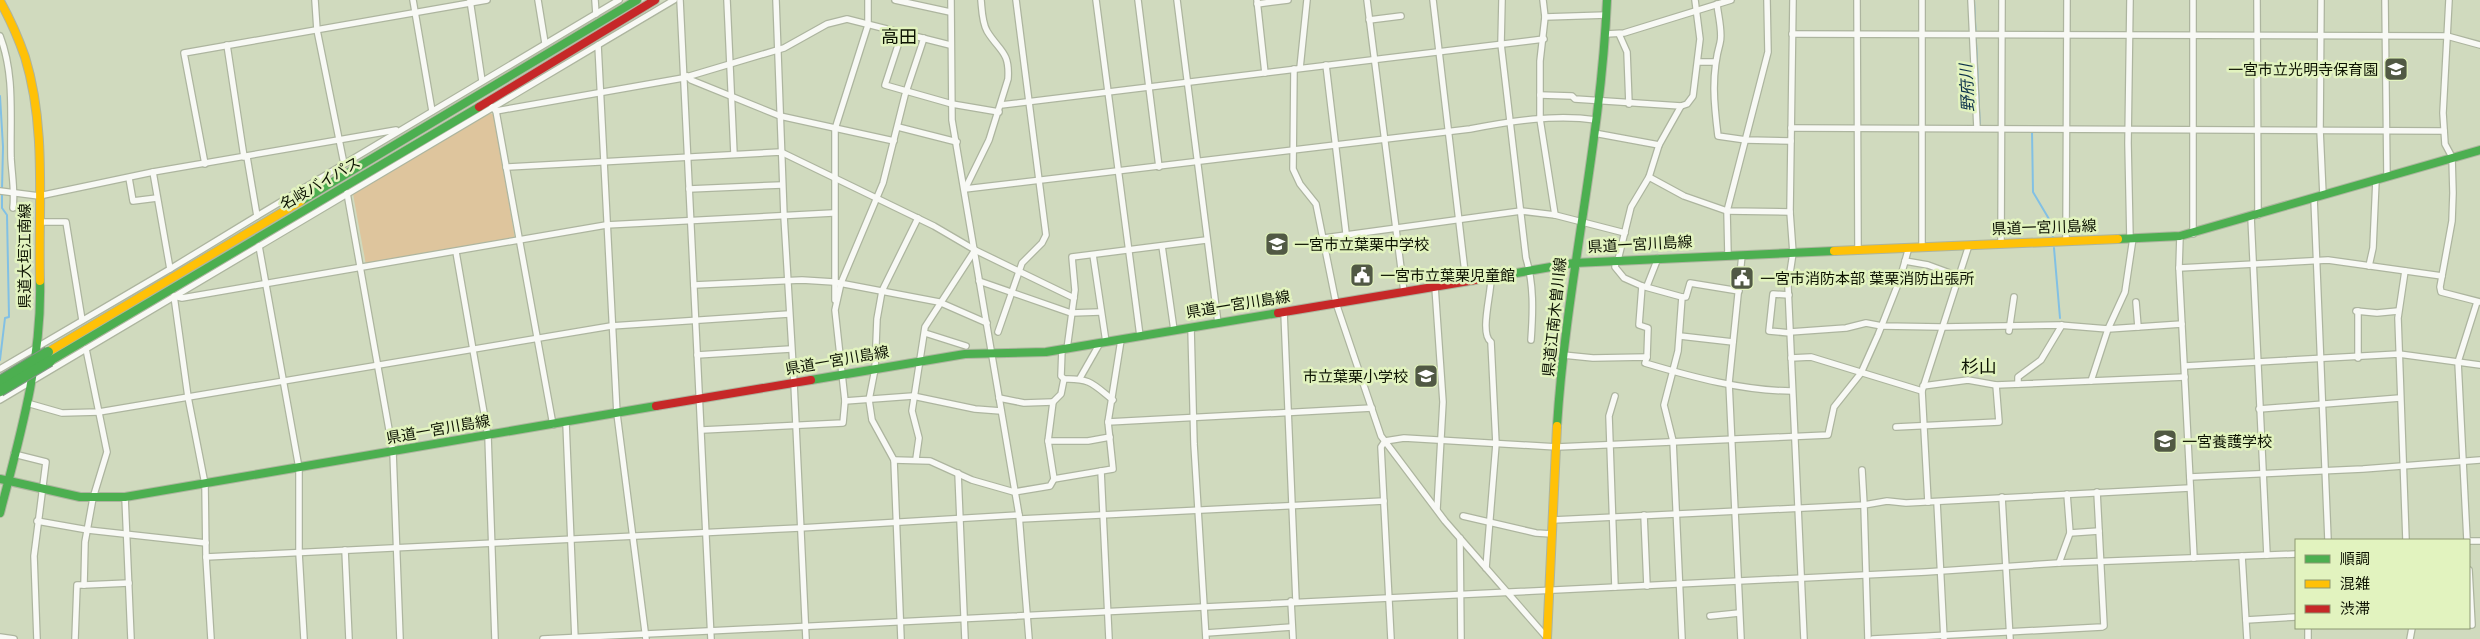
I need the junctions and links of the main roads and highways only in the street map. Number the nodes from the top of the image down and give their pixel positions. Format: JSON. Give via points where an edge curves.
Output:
{"nodes":[{"id":1,"x":637,"y":0,"type":"edge"},
{"id":2,"x":655,"y":0,"type":"edge"},
{"id":3,"x":1607,"y":0,"type":"edge"},
{"id":4,"x":0,"y":1,"type":"edge"},
{"id":5,"x":2480,"y":150,"type":"edge"},
{"id":6,"x":1574,"y":263,"type":"junction"},
{"id":7,"x":49,"y":357,"type":"junction"},
{"id":8,"x":0,"y":381,"type":"edge"},
{"id":9,"x":0,"y":391,"type":"edge"},
{"id":10,"x":4,"y":480,"type":"edge"},
{"id":11,"x":0,"y":513,"type":"edge"},
{"id":12,"x":1548,"y":639,"type":"edge"}],
"edges":[{"from":1,"to":7,"type":"main road","name":"名岐バイパス"},
{"from":2,"to":7,"type":"main road","name":"名岐バイパス"},
{"from":3,"to":6,"type":"main road","name":"県道江南木曽川線","via":[[1599,102]]},
{"from":4,"to":10,"type":"main road","name":"県道大垣江南線","via":[[27,59],[36,105],[41,287],[38,346],[32,381],[14,454]]},
{"from":5,"to":6,"type":"main road","name":"県道一宮川島線","via":[[2180,236]]},
{"from":6,"to":10,"type":"main road","name":"県道一宮川島線","via":[[1064,349],[1029,354],[965,354],[921,361],[124,497],[93,498]]},
{"from":6,"to":12,"type":"main road","name":"県道江南木曽川線","via":[[1563,355],[1548,589]]},
{"from":7,"to":8,"type":"main road","name":"名岐バイパス","bridge":true},
{"from":7,"to":9,"type":"main road","name":"名岐バイパス","bridge":true},
{"from":10,"to":11,"type":"main road","name":"県道大垣江南線"}]}
